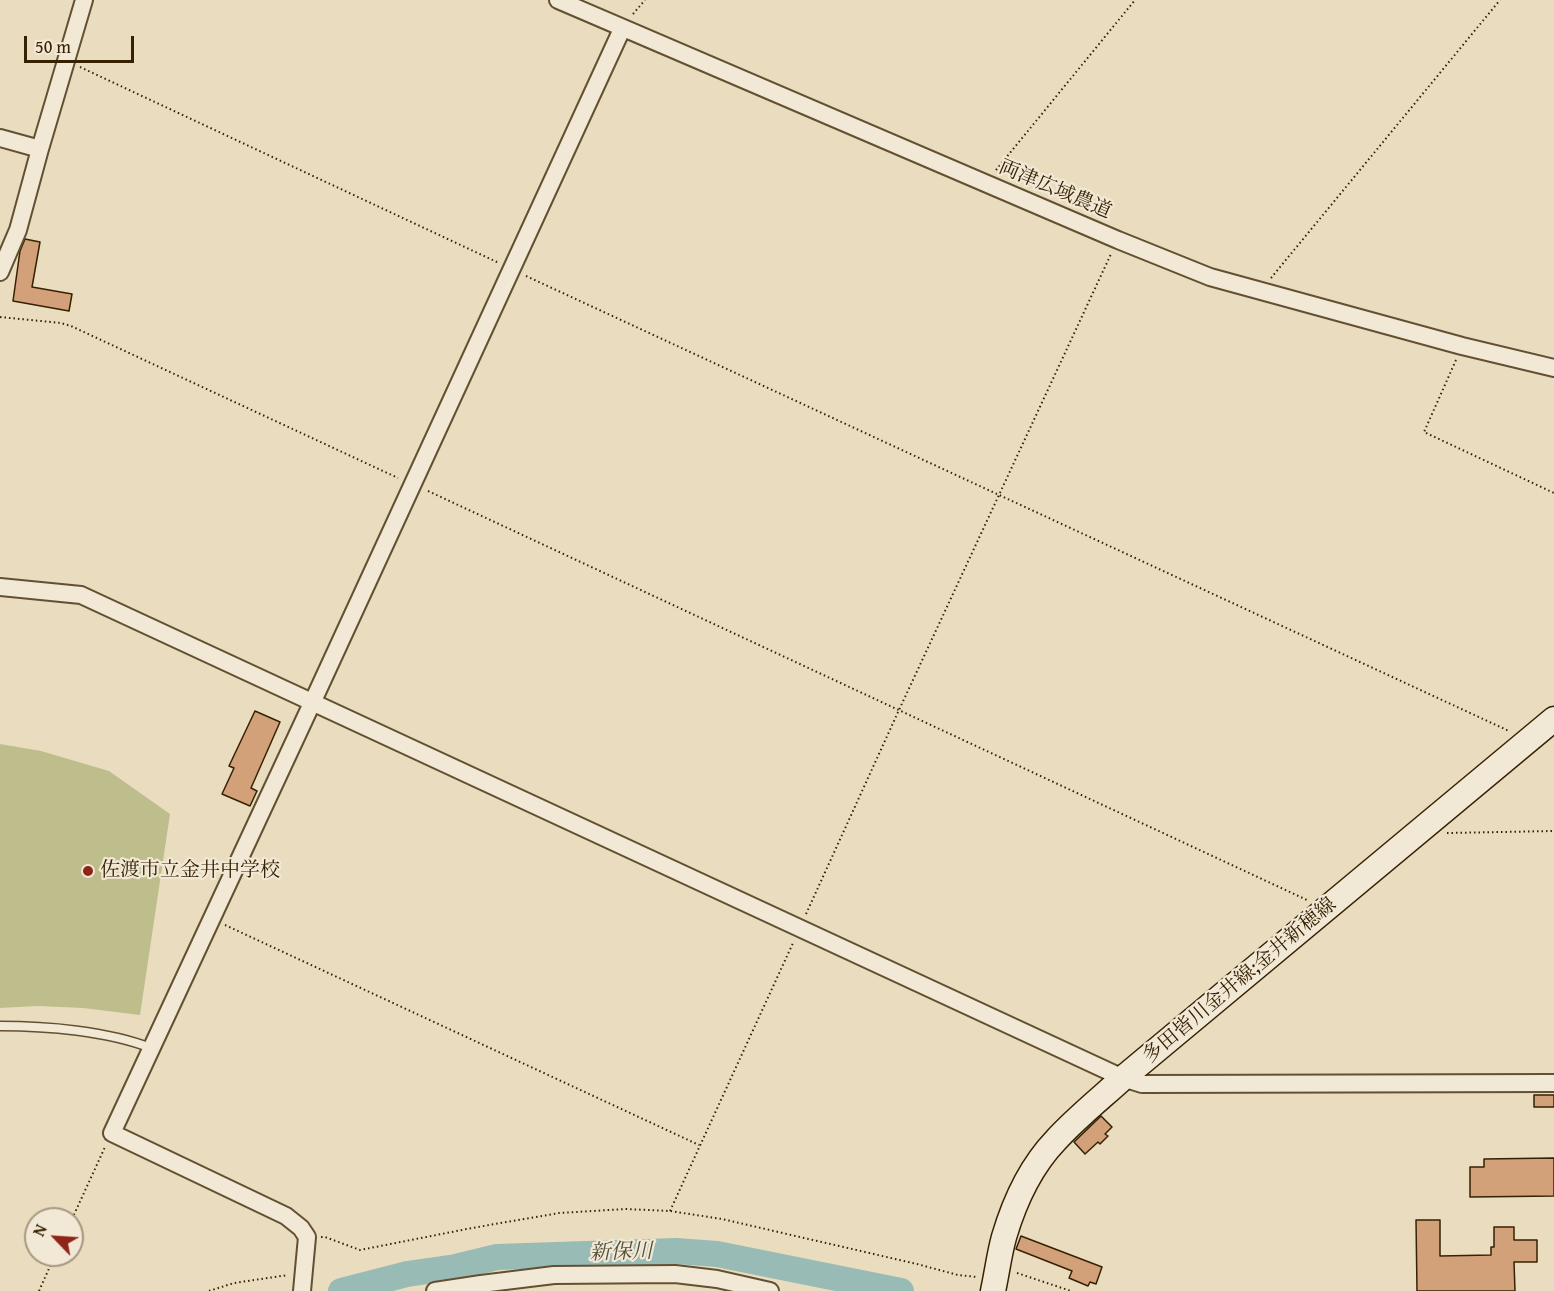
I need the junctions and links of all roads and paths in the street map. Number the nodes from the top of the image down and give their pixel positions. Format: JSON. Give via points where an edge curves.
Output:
{"nodes":[{"id":1,"x":84,"y":0,"type":"edge"},
{"id":2,"x":558,"y":0,"type":"edge"},
{"id":3,"x":1135,"y":0,"type":"edge"},
{"id":4,"x":1500,"y":0,"type":"edge"},
{"id":5,"x":622,"y":28,"type":"junction"},
{"id":6,"x":66,"y":61,"type":"junction"},
{"id":7,"x":0,"y":138,"type":"edge"},
{"id":8,"x":40,"y":149,"type":"junction"},
{"id":9,"x":986,"y":183,"type":"junction"},
{"id":10,"x":1118,"y":240,"type":"junction"},
{"id":11,"x":512,"y":269,"type":"junction"},
{"id":12,"x":0,"y":272,"type":"edge"},
{"id":13,"x":1261,"y":290,"type":"junction"},
{"id":14,"x":0,"y":317,"type":"edge"},
{"id":15,"x":1462,"y":346,"type":"junction"},
{"id":16,"x":1554,"y":368,"type":"edge"},
{"id":17,"x":412,"y":484,"type":"junction"},
{"id":18,"x":1554,"y":493,"type":"edge"},
{"id":19,"x":999,"y":495,"type":"junction"},
{"id":20,"x":0,"y":587,"type":"edge"},
{"id":21,"x":313,"y":701,"type":"junction"},
{"id":22,"x":899,"y":710,"type":"junction"},
{"id":23,"x":1554,"y":718,"type":"edge"},
{"id":24,"x":1528,"y":740,"type":"junction"},
{"id":25,"x":1425,"y":827,"type":"junction"},
{"id":26,"x":1554,"y":831,"type":"edge"},
{"id":27,"x":1326,"y":908,"type":"junction"},
{"id":28,"x":212,"y":919,"type":"junction"},
{"id":29,"x":800,"y":928,"type":"junction"},
{"id":30,"x":0,"y":1026,"type":"edge"},
{"id":31,"x":151,"y":1048,"type":"junction"},
{"id":32,"x":1123,"y":1078,"type":"junction"},
{"id":33,"x":1554,"y":1083,"type":"edge"},
{"id":34,"x":112,"y":1134,"type":"junction"},
{"id":35,"x":699,"y":1145,"type":"junction"},
{"id":36,"x":78,"y":1207,"type":"edge"},
{"id":37,"x":670,"y":1210,"type":"junction"},
{"id":38,"x":307,"y":1237,"type":"junction"},
{"id":39,"x":50,"y":1267,"type":"edge"},
{"id":40,"x":303,"y":1273,"type":"junction"},
{"id":41,"x":996,"y":1279,"type":"edge"},
{"id":42,"x":39,"y":1291,"type":"edge"},
{"id":43,"x":209,"y":1291,"type":"edge"},
{"id":44,"x":302,"y":1291,"type":"edge"},
{"id":45,"x":435,"y":1291,"type":"edge"},
{"id":46,"x":770,"y":1291,"type":"edge"},
{"id":47,"x":1071,"y":1291,"type":"edge"}],
"edges":[{"from":1,"to":6,"type":"street"},
{"from":2,"to":5,"type":"street","name":"両津広域農道"},
{"from":3,"to":9,"type":"path"},
{"from":4,"to":13,"type":"path"},
{"from":5,"to":9,"type":"street","name":"両津広域農道"},
{"from":5,"to":11,"type":"street"},
{"from":6,"to":8,"type":"street"},
{"from":6,"to":11,"type":"path"},
{"from":7,"to":8,"type":"street"},
{"from":8,"to":12,"type":"street","via":[[18,230]]},
{"from":9,"to":10,"type":"street","name":"両津広域農道"},
{"from":10,"to":13,"type":"street","name":"両津広域農道","via":[[1210,277]]},
{"from":10,"to":19,"type":"path"},
{"from":11,"to":17,"type":"street"},
{"from":11,"to":19,"type":"path"},
{"from":13,"to":15,"type":"street","name":"両津広域農道"},
{"from":14,"to":17,"type":"path","via":[[71,326]]},
{"from":15,"to":16,"type":"street","name":"両津広域農道"},
{"from":15,"to":18,"type":"path","via":[[1425,432]]},
{"from":17,"to":21,"type":"street"},
{"from":17,"to":22,"type":"path"},
{"from":19,"to":22,"type":"path"},
{"from":19,"to":24,"type":"path"},
{"from":20,"to":21,"type":"street","via":[[81,595]]},
{"from":21,"to":28,"type":"street"},
{"from":21,"to":29,"type":"street"},
{"from":22,"to":27,"type":"path"},
{"from":22,"to":29,"type":"path"},
{"from":23,"to":24,"type":"main road","name":"多田皆川金井線;金井新穂線"},
{"from":24,"to":25,"type":"main road","name":"多田皆川金井線;金井新穂線"},
{"from":25,"to":26,"type":"path","via":[[1439,833]]},
{"from":25,"to":27,"type":"main road","name":"多田皆川金井線;金井新穂線"},
{"from":27,"to":32,"type":"main road","name":"多田皆川金井線;金井新穂線"},
{"from":28,"to":31,"type":"street"},
{"from":28,"to":35,"type":"path"},
{"from":29,"to":32,"type":"street"},
{"from":29,"to":35,"type":"path"},
{"from":30,"to":31,"type":"lane","via":[[39,1026],[110,1036]]},
{"from":31,"to":34,"type":"street"},
{"from":32,"to":33,"type":"street","via":[[1142,1084]]},
{"from":32,"to":41,"type":"main road","name":"多田皆川金井線;金井新穂線","via":[[1055,1141],[1039,1162],[1013,1211]]},
{"from":34,"to":36,"type":"path"},
{"from":34,"to":38,"type":"street","via":[[286,1216]]},
{"from":35,"to":37,"type":"path"},
{"from":37,"to":38,"type":"path","via":[[559,1213],[360,1250],[326,1237]]},
{"from":37,"to":41,"type":"path","via":[[958,1275]]},
{"from":38,"to":40,"type":"street"},
{"from":39,"to":42,"type":"path"},
{"from":40,"to":43,"type":"path","via":[[234,1283]]},
{"from":40,"to":44,"type":"street"},
{"from":41,"to":47,"type":"path"},
{"from":45,"to":46,"type":"street","via":[[554,1275],[675,1274]]}]}
